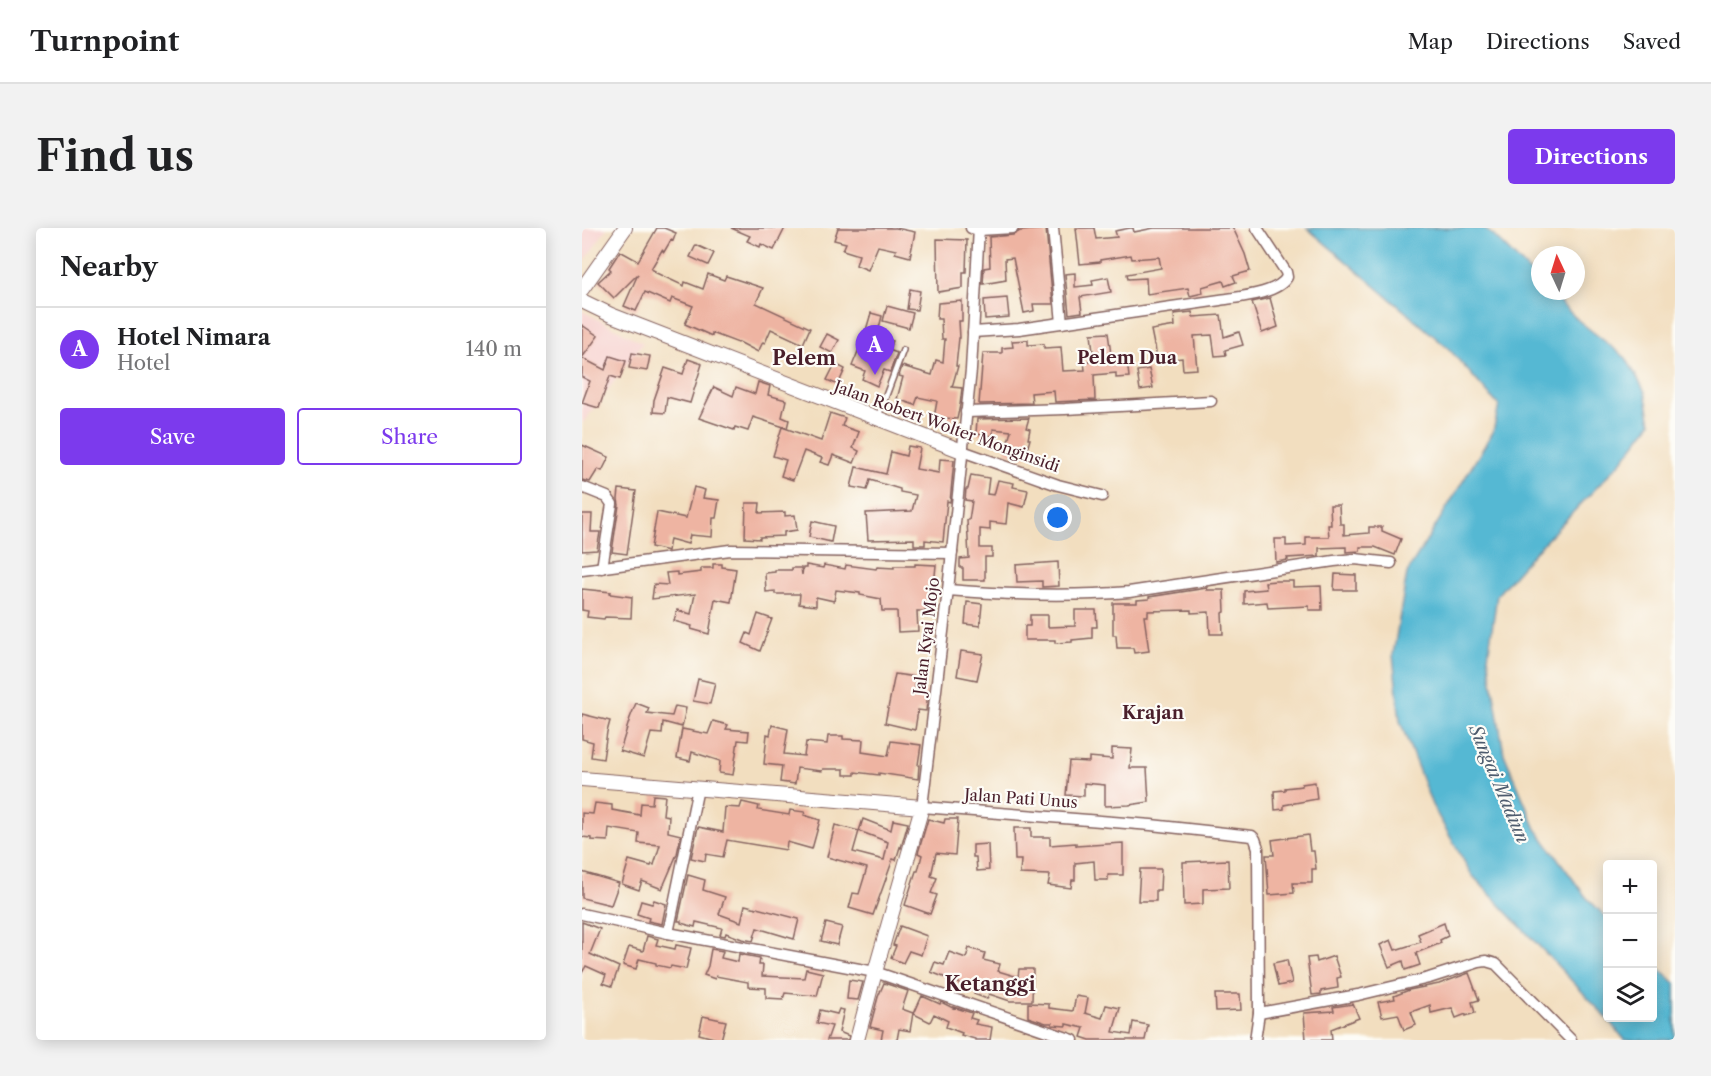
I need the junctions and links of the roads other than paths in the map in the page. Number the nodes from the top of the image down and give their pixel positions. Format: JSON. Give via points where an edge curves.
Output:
{"nodes":[{"id":1,"x":625,"y":228,"type":"edge"},
{"id":2,"x":1013,"y":228,"type":"edge"},
{"id":3,"x":1053,"y":228,"type":"edge"},
{"id":4,"x":1257,"y":228,"type":"edge"},
{"id":5,"x":976,"y":229,"type":"edge"},
{"id":6,"x":582,"y":289,"type":"edge"},
{"id":7,"x":582,"y":301,"type":"edge"},
{"id":8,"x":1062,"y":323,"type":"junction"},
{"id":9,"x":973,"y":332,"type":"junction"},
{"id":10,"x":903,"y":350,"type":"dead end"},
{"id":11,"x":1211,"y":401,"type":"dead end"},
{"id":12,"x":966,"y":412,"type":"junction"},
{"id":13,"x":878,"y":419,"type":"junction"},
{"id":14,"x":962,"y":451,"type":"junction"},
{"id":15,"x":582,"y":487,"type":"edge"},
{"id":16,"x":1102,"y":496,"type":"dead end"},
{"id":17,"x":952,"y":553,"type":"junction"},
{"id":18,"x":1391,"y":563,"type":"dead end"},
{"id":19,"x":602,"y":568,"type":"junction"},
{"id":20,"x":582,"y":570,"type":"edge"},
{"id":21,"x":948,"y":590,"type":"junction"},
{"id":22,"x":582,"y":779,"type":"edge"},
{"id":23,"x":698,"y":788,"type":"junction"},
{"id":24,"x":922,"y":807,"type":"junction"},
{"id":25,"x":582,"y":914,"type":"edge"},
{"id":26,"x":668,"y":933,"type":"junction"},
{"id":27,"x":875,"y":972,"type":"junction"},
{"id":28,"x":1259,"y":1013,"type":"junction"},
{"id":29,"x":857,"y":1040,"type":"edge"},
{"id":30,"x":1073,"y":1040,"type":"edge"},
{"id":31,"x":1255,"y":1040,"type":"edge"},
{"id":32,"x":1572,"y":1040,"type":"edge"}],
"edges":[{"from":1,"to":6,"type":"street"},
{"from":2,"to":5,"type":"street"},
{"from":3,"to":8,"type":"street"},
{"from":4,"to":8,"type":"street","via":[[1286,272],[1282,284],[1254,295]]},
{"from":5,"to":9,"type":"street","name":"Jalan Kyai Mojo"},
{"from":7,"to":13,"type":"street","name":"Jalan Robert Wolter Monginsidi"},
{"from":8,"to":9,"type":"street"},
{"from":9,"to":12,"type":"street","name":"Jalan Kyai Mojo"},
{"from":10,"to":13,"type":"lane"},
{"from":11,"to":12,"type":"street"},
{"from":12,"to":14,"type":"street","name":"Jalan Kyai Mojo"},
{"from":13,"to":14,"type":"street","name":"Jalan Robert Wolter Monginsidi"},
{"from":14,"to":16,"type":"street","name":"Jalan Robert Wolter Monginsidi"},
{"from":14,"to":17,"type":"street","name":"Jalan Kyai Mojo"},
{"from":15,"to":19,"type":"street","via":[[607,497],[612,504]]},
{"from":17,"to":19,"type":"street","via":[[730,550]]},
{"from":17,"to":21,"type":"street","name":"Jalan Kyai Mojo"},
{"from":18,"to":21,"type":"street","via":[[1345,560],[1129,592],[1062,596]]},
{"from":19,"to":20,"type":"street"},
{"from":21,"to":24,"type":"street","name":"Jalan Kyai Mojo"},
{"from":22,"to":23,"type":"street","name":"Jalan Pati Unus"},
{"from":23,"to":24,"type":"street","name":"Jalan Pati Unus","via":[[874,798]]},
{"from":23,"to":26,"type":"street"},
{"from":24,"to":27,"type":"street","name":"Jalan Kyai Mojo"},
{"from":24,"to":28,"type":"street","name":"Jalan Pati Unus","via":[[1252,836],[1258,848]]},
{"from":25,"to":26,"type":"street"},
{"from":26,"to":27,"type":"street"},
{"from":27,"to":29,"type":"street","name":"Jalan Kyai Mojo"},
{"from":27,"to":30,"type":"street"},
{"from":28,"to":31,"type":"street","name":"Jalan Pati Unus"},
{"from":28,"to":32,"type":"street","via":[[1358,995],[1486,961],[1496,964]]}]}
